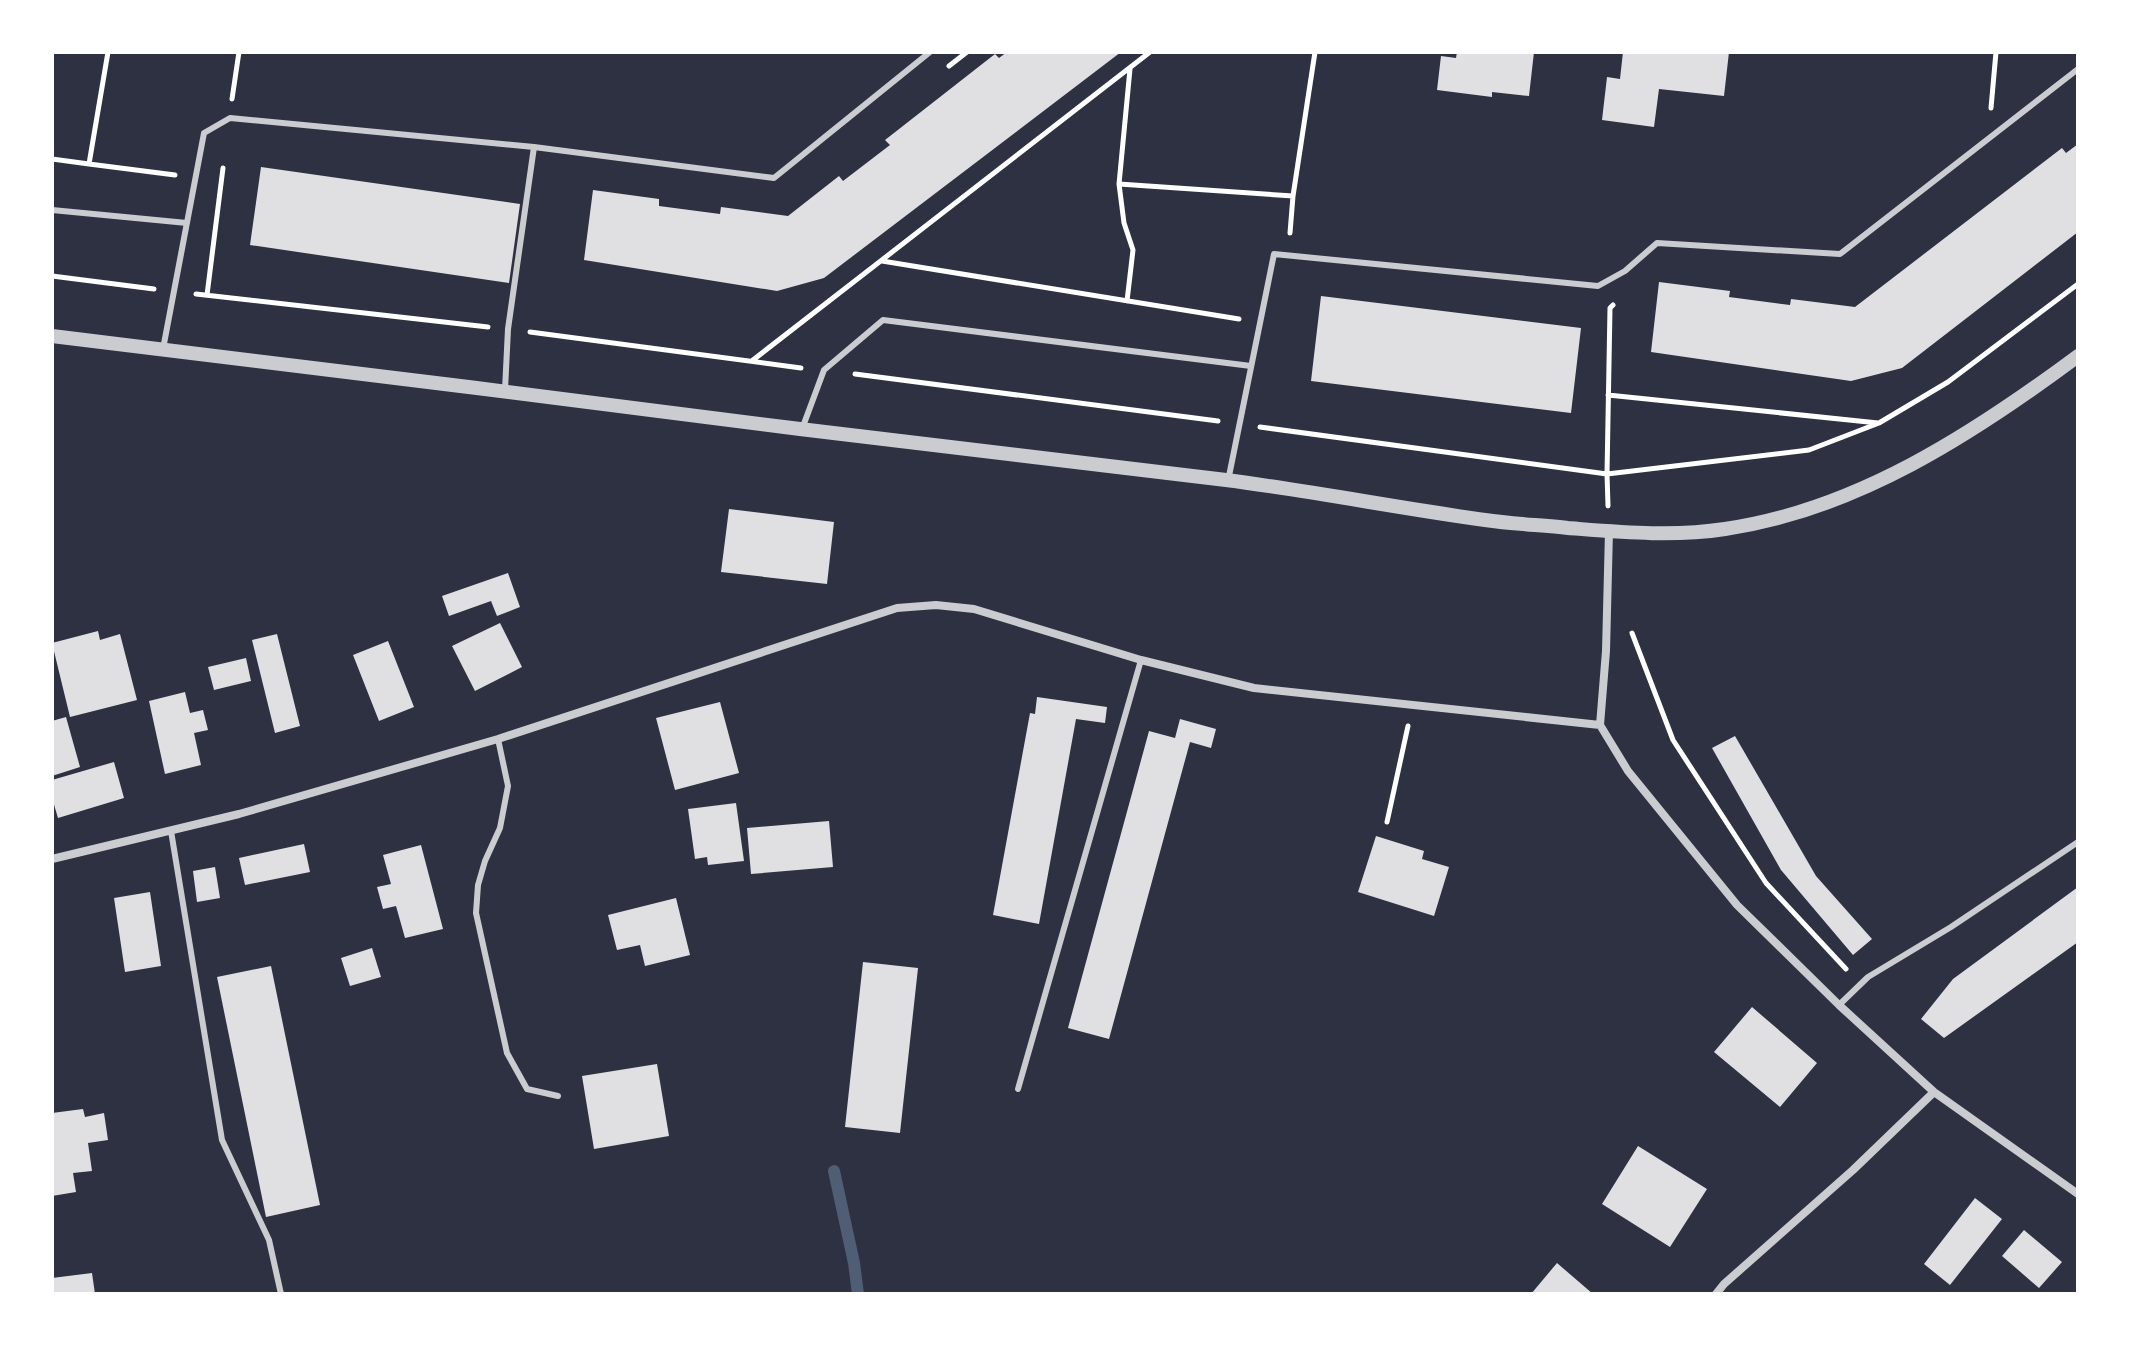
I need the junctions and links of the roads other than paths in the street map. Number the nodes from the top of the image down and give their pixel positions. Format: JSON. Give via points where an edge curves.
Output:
{"nodes":[{"id":1,"x":930,"y":52,"type":"edge"},
{"id":2,"x":2078,"y":69,"type":"edge"},
{"id":3,"x":534,"y":147,"type":"junction"},
{"id":4,"x":52,"y":210,"type":"edge"},
{"id":5,"x":187,"y":223,"type":"junction"},
{"id":6,"x":52,"y":336,"type":"edge"},
{"id":7,"x":163,"y":349,"type":"junction"},
{"id":8,"x":2078,"y":356,"type":"edge"},
{"id":9,"x":1251,"y":366,"type":"junction"},
{"id":10,"x":505,"y":390,"type":"junction"},
{"id":11,"x":802,"y":429,"type":"junction"},
{"id":12,"x":1228,"y":481,"type":"junction"},
{"id":13,"x":1609,"y":531,"type":"junction"},
{"id":14,"x":1141,"y":660,"type":"junction"},
{"id":15,"x":1600,"y":725,"type":"junction"},
{"id":16,"x":498,"y":739,"type":"junction"},
{"id":17,"x":171,"y":831,"type":"junction"},
{"id":18,"x":2078,"y":842,"type":"edge"},
{"id":19,"x":52,"y":859,"type":"edge"},
{"id":20,"x":1839,"y":1005,"type":"junction"},
{"id":21,"x":1018,"y":1089,"type":"dead end"},
{"id":22,"x":1934,"y":1092,"type":"junction"},
{"id":23,"x":558,"y":1096,"type":"dead end"},
{"id":24,"x":2078,"y":1194,"type":"edge"},
{"id":25,"x":281,"y":1294,"type":"edge"},
{"id":26,"x":1716,"y":1294,"type":"edge"}],
"edges":[{"from":1,"to":3,"type":"lane","via":[[774,178]]},
{"from":2,"to":9,"type":"lane","via":[[1840,254],[1657,243],[1598,286],[1274,254]]},
{"from":3,"to":5,"type":"lane","via":[[230,118],[204,133]]},
{"from":3,"to":10,"type":"lane","via":[[508,329]]},
{"from":4,"to":5,"type":"lane"},
{"from":5,"to":7,"type":"lane"},
{"from":6,"to":7,"type":"street"},
{"from":7,"to":10,"type":"street"},
{"from":8,"to":13,"type":"street","via":[[1968,432],[1831,502],[1724,529]]},
{"from":9,"to":11,"type":"lane","via":[[883,320],[824,370]]},
{"from":9,"to":12,"type":"lane"},
{"from":10,"to":11,"type":"street"},
{"from":11,"to":12,"type":"street"},
{"from":12,"to":13,"type":"street","via":[[1489,520]]},
{"from":13,"to":15,"type":"street"},
{"from":14,"to":15,"type":"street","via":[[1254,688]]},
{"from":14,"to":16,"type":"street","via":[[974,609],[897,608]]},
{"from":14,"to":21,"type":"lane"},
{"from":15,"to":20,"type":"street","via":[[1628,771],[1737,905]]},
{"from":16,"to":17,"type":"street"},
{"from":16,"to":23,"type":"lane","via":[[508,786],[500,828],[478,885],[476,913],[507,1053],[527,1089]]},
{"from":17,"to":19,"type":"street"},
{"from":17,"to":25,"type":"lane","via":[[222,1140],[269,1240]]},
{"from":18,"to":20,"type":"lane","via":[[1868,977]]},
{"from":20,"to":22,"type":"street"},
{"from":22,"to":24,"type":"street"},
{"from":22,"to":26,"type":"street"}]}
